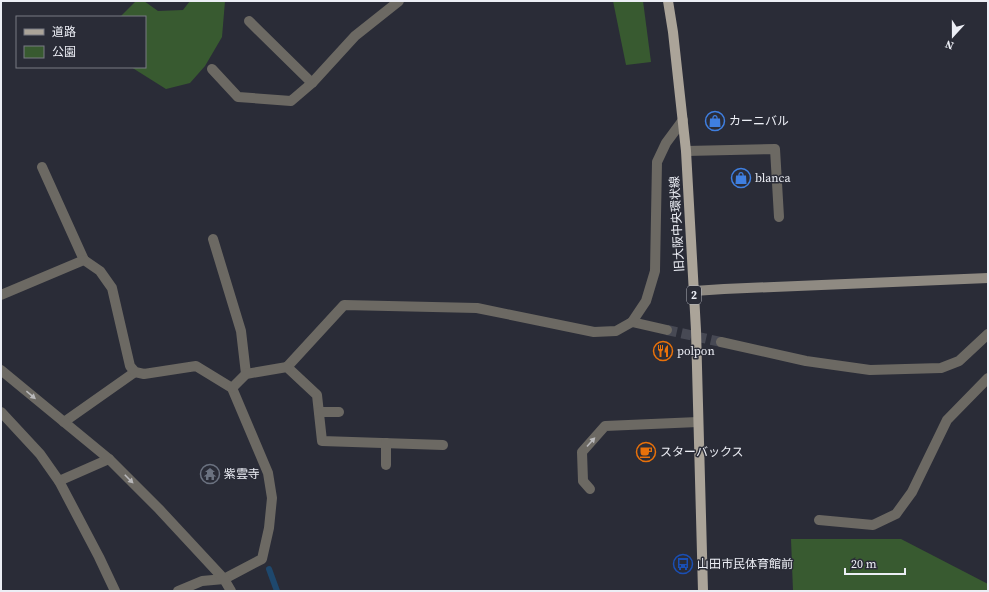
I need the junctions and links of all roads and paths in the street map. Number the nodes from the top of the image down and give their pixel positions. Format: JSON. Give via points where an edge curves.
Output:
{"nodes":[{"id":1,"x":399,"y":1,"type":"edge"},
{"id":2,"x":668,"y":1,"type":"edge"},
{"id":3,"x":249,"y":21,"type":"dead end"},
{"id":4,"x":212,"y":68,"type":"dead end"},
{"id":5,"x":312,"y":83,"type":"junction"},
{"id":6,"x":683,"y":120,"type":"junction"},
{"id":7,"x":686,"y":151,"type":"junction"},
{"id":8,"x":42,"y":167,"type":"dead end"},
{"id":9,"x":779,"y":217,"type":"dead end"},
{"id":10,"x":214,"y":239,"type":"dead end"},
{"id":11,"x":84,"y":260,"type":"junction"},
{"id":12,"x":988,"y":278,"type":"edge"},
{"id":13,"x":694,"y":291,"type":"junction"},
{"id":14,"x":1,"y":295,"type":"edge"},
{"id":15,"x":632,"y":322,"type":"junction"},
{"id":16,"x":667,"y":330,"type":"tunnel mouth"},
{"id":17,"x":988,"y":334,"type":"edge"},
{"id":18,"x":721,"y":342,"type":"tunnel mouth"},
{"id":19,"x":287,"y":367,"type":"junction"},
{"id":20,"x":1,"y":370,"type":"edge"},
{"id":21,"x":135,"y":372,"type":"junction"},
{"id":22,"x":246,"y":374,"type":"junction"},
{"id":23,"x":988,"y":378,"type":"edge"},
{"id":24,"x":232,"y":388,"type":"junction"},
{"id":25,"x":1,"y":412,"type":"edge"},
{"id":26,"x":319,"y":412,"type":"junction"},
{"id":27,"x":339,"y":412,"type":"dead end"},
{"id":28,"x":64,"y":422,"type":"junction"},
{"id":29,"x":698,"y":422,"type":"junction"},
{"id":30,"x":386,"y":443,"type":"junction"},
{"id":31,"x":443,"y":445,"type":"dead end"},
{"id":32,"x":109,"y":459,"type":"junction"},
{"id":33,"x":386,"y":465,"type":"dead end"},
{"id":34,"x":59,"y":481,"type":"junction"},
{"id":35,"x":590,"y":489,"type":"dead end"},
{"id":36,"x":819,"y":520,"type":"dead end"},
{"id":37,"x":224,"y":579,"type":"junction"},
{"id":38,"x":115,"y":591,"type":"edge"},
{"id":39,"x":178,"y":591,"type":"edge"},
{"id":40,"x":231,"y":591,"type":"edge"},
{"id":41,"x":703,"y":591,"type":"edge"}],
"edges":[{"from":1,"to":5,"type":"street","via":[[355,36]]},
{"from":2,"to":6,"type":"main road","name":"旧大阪中央環状線","number":"2"},
{"from":3,"to":5,"type":"street"},
{"from":4,"to":5,"type":"street","via":[[238,97],[291,101]]},
{"from":6,"to":7,"type":"main road","name":"旧大阪中央環状線","number":"2"},
{"from":6,"to":15,"type":"street","via":[[666,143],[657,162],[655,271],[646,301]]},
{"from":7,"to":9,"type":"street","via":[[774,149]]},
{"from":7,"to":13,"type":"main road","name":"旧大阪中央環状線","number":"2"},
{"from":8,"to":11,"type":"street"},
{"from":10,"to":22,"type":"street","via":[[241,331]]},
{"from":11,"to":14,"type":"street"},
{"from":11,"to":21,"type":"street","via":[[100,272],[112,288],[130,366]]},
{"from":12,"to":13,"type":"street"},
{"from":13,"to":29,"type":"main road","name":"旧大阪中央環状線","number":"2"},
{"from":15,"to":16,"type":"street"},
{"from":15,"to":19,"type":"street","via":[[616,331],[594,332],[477,308],[344,305]]},
{"from":17,"to":18,"type":"street","via":[[959,361],[941,368],[870,370],[806,361]]},
{"from":19,"to":22,"type":"street"},
{"from":19,"to":26,"type":"street","via":[[318,395]]},
{"from":20,"to":28,"type":"street","one_way":true},
{"from":21,"to":24,"type":"street","via":[[144,374],[196,366]]},
{"from":21,"to":28,"type":"street"},
{"from":22,"to":24,"type":"street"},
{"from":23,"to":36,"type":"street","via":[[947,420],[912,492],[896,514],[873,524]]},
{"from":24,"to":37,"type":"street","via":[[268,473],[272,498],[262,559]]},
{"from":25,"to":34,"type":"street","via":[[40,454]]},
{"from":26,"to":27,"type":"street"},
{"from":26,"to":30,"type":"street","via":[[322,441]]},
{"from":28,"to":32,"type":"street"},
{"from":35,"to":29,"type":"street","one_way":true,"via":[[583,481],[582,452],[604,426]]},
{"from":29,"to":41,"type":"main road","name":"旧大阪中央環状線","number":"2"},
{"from":30,"to":31,"type":"street"},
{"from":30,"to":33,"type":"street"},
{"from":32,"to":34,"type":"street"},
{"from":32,"to":37,"type":"street","one_way":true},
{"from":34,"to":38,"type":"street"},
{"from":37,"to":39,"type":"street","via":[[202,581]]},
{"from":37,"to":40,"type":"street"}]}
